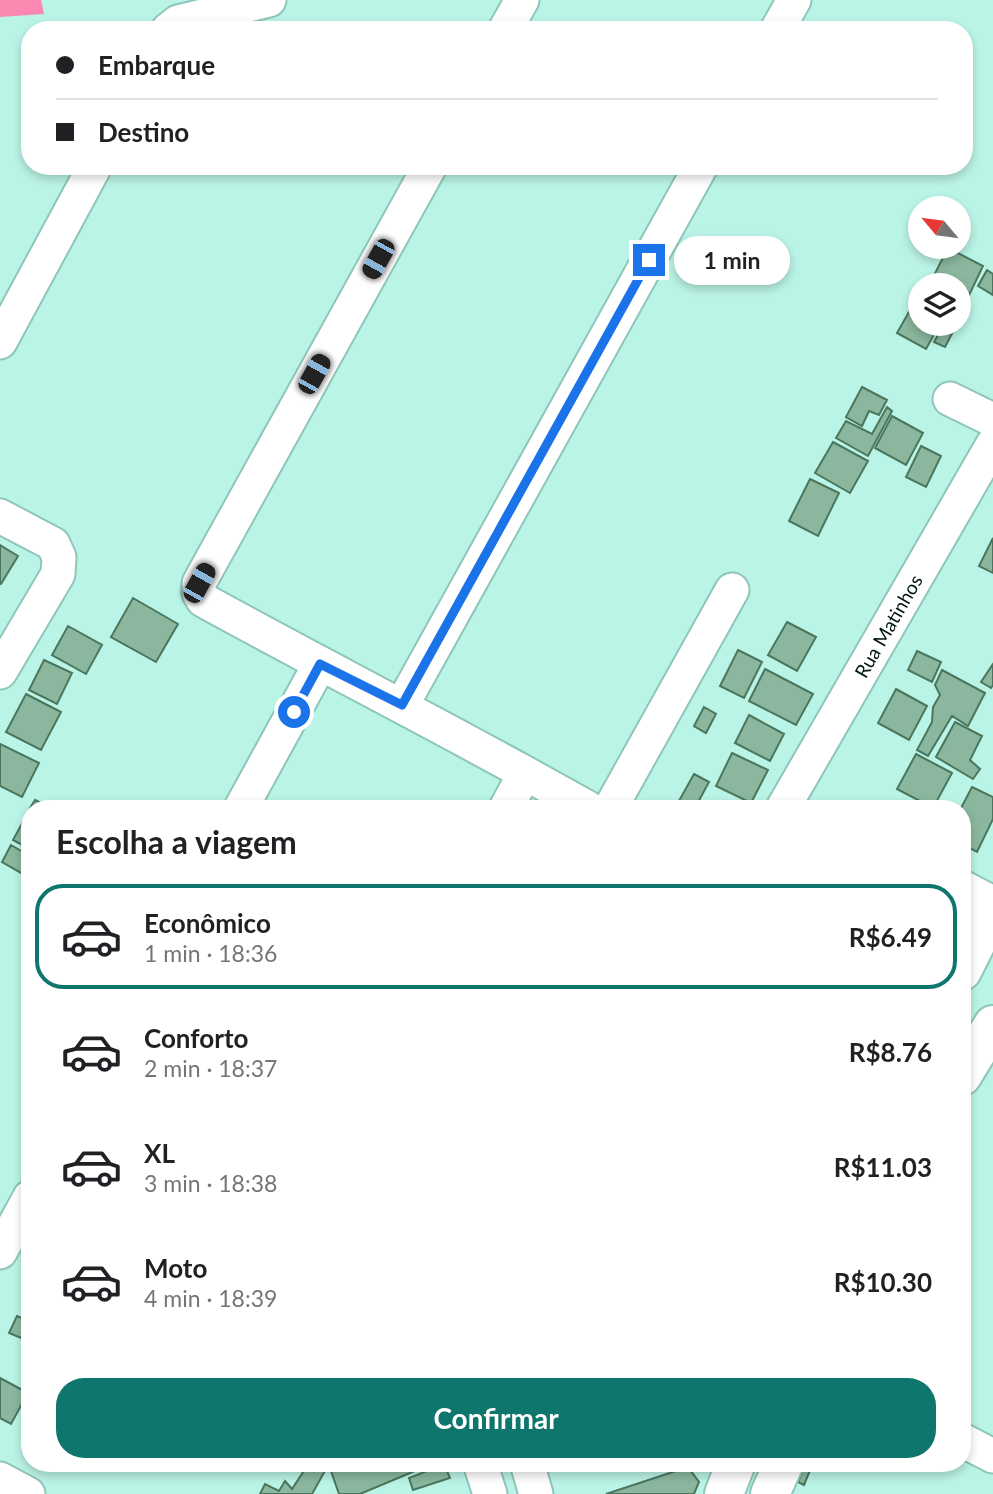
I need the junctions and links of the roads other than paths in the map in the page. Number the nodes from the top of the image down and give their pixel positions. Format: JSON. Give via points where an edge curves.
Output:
{"nodes":[{"id":1,"x":269,"y":0,"type":"edge"},
{"id":2,"x":522,"y":0,"type":"edge"},
{"id":3,"x":794,"y":0,"type":"edge"},
{"id":4,"x":182,"y":21,"type":"edge"},
{"id":5,"x":511,"y":21,"type":"edge"},
{"id":6,"x":782,"y":21,"type":"edge"},
{"id":7,"x":90,"y":175,"type":"edge"},
{"id":8,"x":425,"y":175,"type":"edge"},
{"id":9,"x":696,"y":175,"type":"edge"},
{"id":10,"x":0,"y":342,"type":"edge"},
{"id":11,"x":950,"y":399,"type":"dead end"},
{"id":12,"x":993,"y":420,"type":"edge"},
{"id":13,"x":993,"y":444,"type":"edge"},
{"id":14,"x":0,"y":516,"type":"edge"},
{"id":15,"x":732,"y":590,"type":"dead end"},
{"id":16,"x":320,"y":664,"type":"junction"},
{"id":17,"x":0,"y":672,"type":"edge"},
{"id":18,"x":402,"y":705,"type":"junction"},
{"id":19,"x":525,"y":773,"type":"junction"},
{"id":20,"x":245,"y":800,"type":"edge"},
{"id":21,"x":510,"y":800,"type":"edge"},
{"id":22,"x":574,"y":800,"type":"edge"},
{"id":23,"x":615,"y":800,"type":"edge"},
{"id":24,"x":797,"y":800,"type":"edge"},
{"id":25,"x":971,"y":892,"type":"edge"},
{"id":26,"x":993,"y":903,"type":"edge"},
{"id":27,"x":993,"y":909,"type":"edge"},
{"id":28,"x":971,"y":953,"type":"edge"},
{"id":29,"x":993,"y":1025,"type":"edge"},
{"id":30,"x":971,"y":1061,"type":"edge"},
{"id":31,"x":21,"y":1214,"type":"edge"},
{"id":32,"x":0,"y":1252,"type":"edge"},
{"id":33,"x":483,"y":1472,"type":"edge"},
{"id":34,"x":530,"y":1472,"type":"edge"},
{"id":35,"x":733,"y":1472,"type":"edge"},
{"id":36,"x":779,"y":1472,"type":"edge"},
{"id":37,"x":0,"y":1479,"type":"edge"},
{"id":38,"x":28,"y":1494,"type":"edge"},
{"id":39,"x":490,"y":1494,"type":"edge"},
{"id":40,"x":536,"y":1494,"type":"edge"},
{"id":41,"x":724,"y":1494,"type":"edge"},
{"id":42,"x":770,"y":1494,"type":"edge"}],
"edges":[{"from":1,"to":4,"type":"street"},
{"from":2,"to":5,"type":"street"},
{"from":3,"to":6,"type":"street"},
{"from":7,"to":10,"type":"street"},
{"from":8,"to":16,"type":"street","via":[[199,583],[203,600]]},
{"from":9,"to":18,"type":"street"},
{"from":11,"to":12,"type":"street"},
{"from":13,"to":24,"type":"street","name":"Rua Matinhos"},
{"from":14,"to":17,"type":"street","via":[[53,544],[59,557],[58,574]]},
{"from":15,"to":23,"type":"street"},
{"from":16,"to":18,"type":"street"},
{"from":16,"to":20,"type":"street"},
{"from":18,"to":19,"type":"street"},
{"from":19,"to":21,"type":"street"},
{"from":19,"to":22,"type":"street"},
{"from":25,"to":26,"type":"street"},
{"from":27,"to":28,"type":"main road"},
{"from":29,"to":30,"type":"main road"},
{"from":31,"to":32,"type":"street"},
{"from":33,"to":39,"type":"street"},
{"from":34,"to":40,"type":"street"},
{"from":35,"to":41,"type":"main road"},
{"from":36,"to":42,"type":"main road"},
{"from":37,"to":38,"type":"street"}]}
